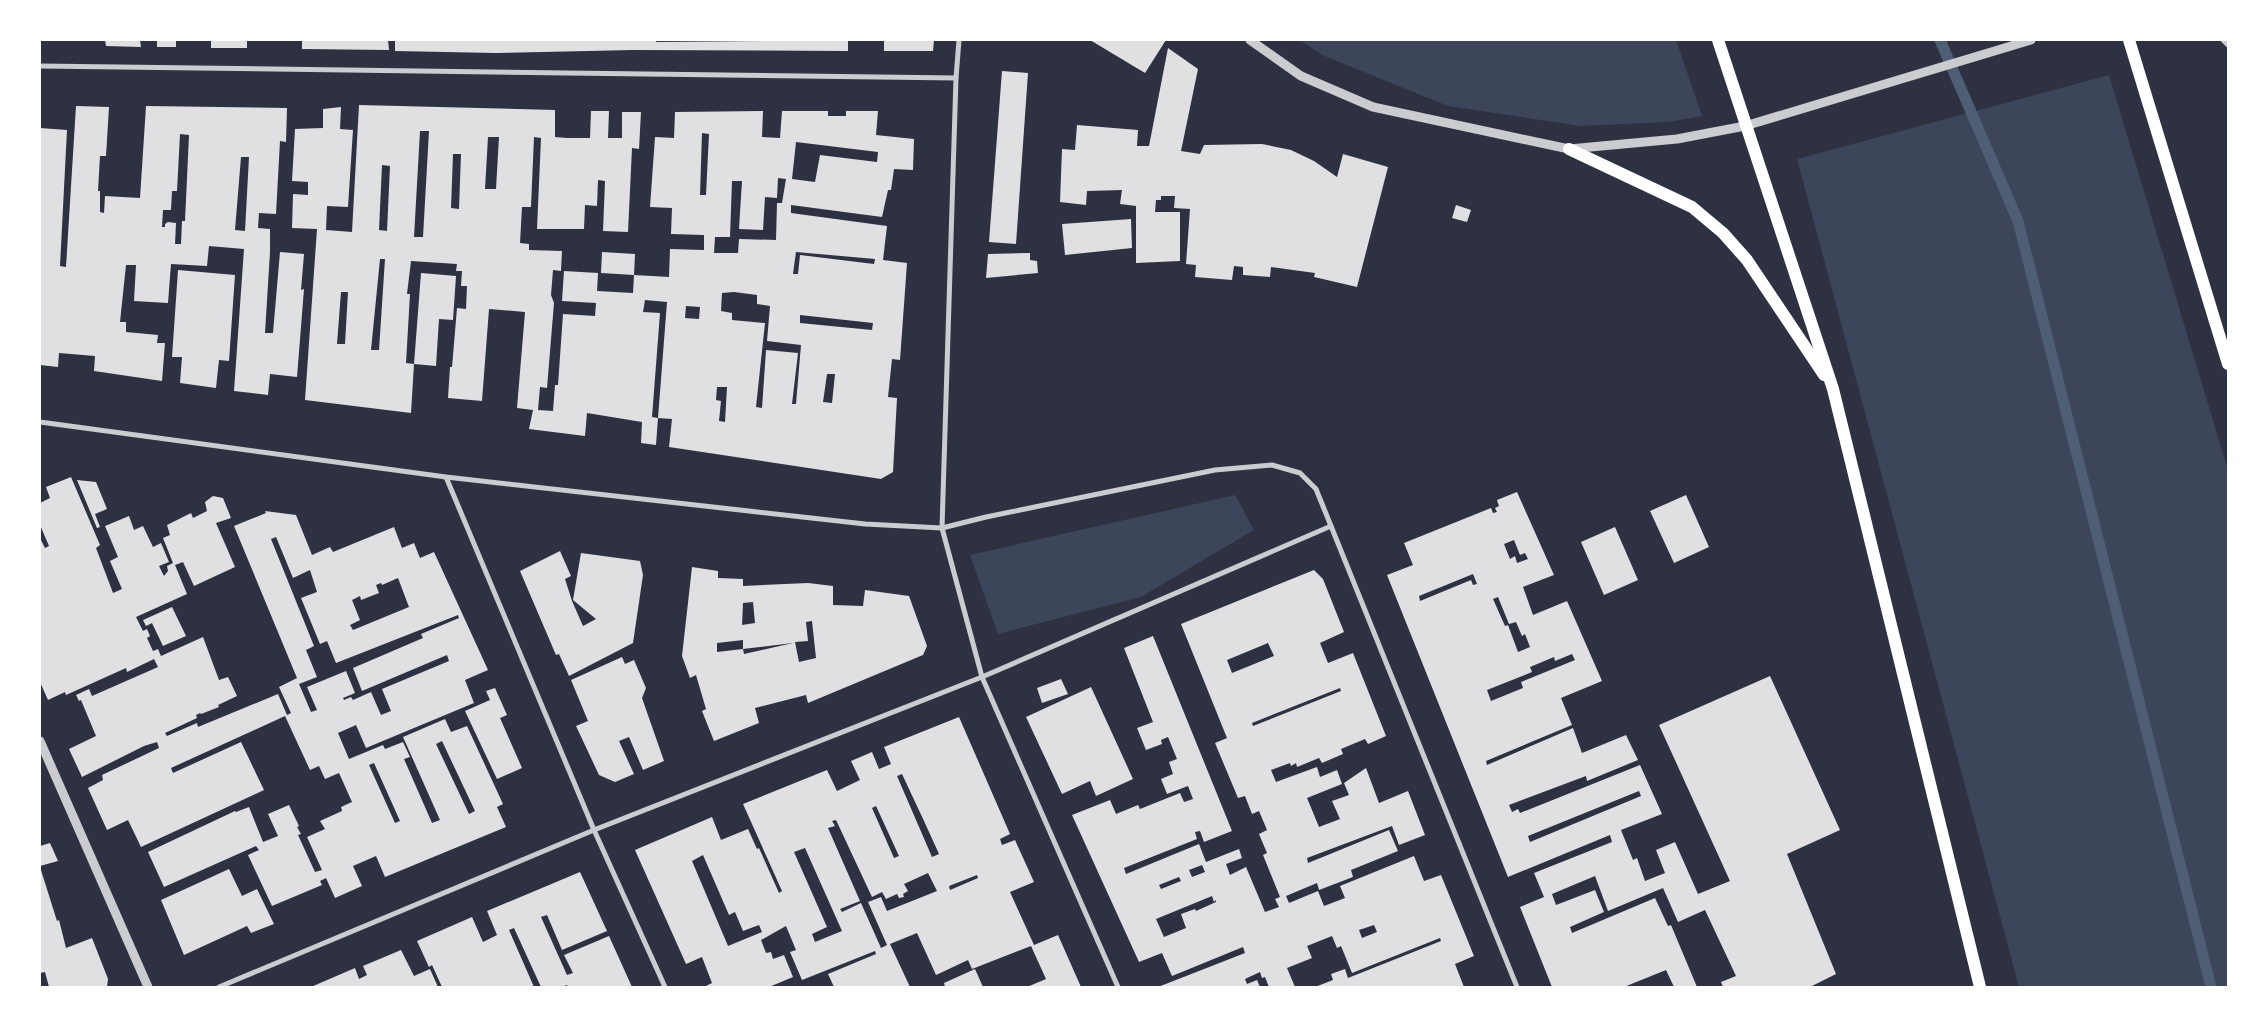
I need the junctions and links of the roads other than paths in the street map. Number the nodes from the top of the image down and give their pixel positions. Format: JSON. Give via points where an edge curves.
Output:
{"nodes":[{"id":1,"x":959,"y":40,"type":"edge"},
{"id":2,"x":1250,"y":40,"type":"edge"},
{"id":3,"x":1718,"y":40,"type":"edge"},
{"id":4,"x":2031,"y":40,"type":"edge"},
{"id":5,"x":2129,"y":40,"type":"edge"},
{"id":6,"x":2223,"y":40,"type":"edge"},
{"id":7,"x":2228,"y":45,"type":"edge"},
{"id":8,"x":40,"y":66,"type":"edge"},
{"id":9,"x":956,"y":78,"type":"junction"},
{"id":10,"x":1745,"y":126,"type":"junction"},
{"id":11,"x":1570,"y":149,"type":"junction"},
{"id":12,"x":2228,"y":364,"type":"edge"},
{"id":13,"x":1833,"y":389,"type":"junction"},
{"id":14,"x":40,"y":422,"type":"edge"},
{"id":15,"x":446,"y":477,"type":"junction"},
{"id":16,"x":1332,"y":526,"type":"junction"},
{"id":17,"x":942,"y":528,"type":"junction"},
{"id":18,"x":982,"y":677,"type":"junction"},
{"id":19,"x":40,"y":742,"type":"edge"},
{"id":20,"x":594,"y":830,"type":"junction"},
{"id":21,"x":148,"y":987,"type":"edge"},
{"id":22,"x":219,"y":987,"type":"edge"},
{"id":23,"x":666,"y":987,"type":"edge"},
{"id":24,"x":1118,"y":987,"type":"edge"},
{"id":25,"x":1518,"y":987,"type":"edge"},
{"id":26,"x":1980,"y":987,"type":"edge"}],
"edges":[{"from":1,"to":9,"type":"street"},
{"from":2,"to":11,"type":"street","via":[[1301,76],[1373,107]]},
{"from":3,"to":10,"type":"main road"},
{"from":4,"to":10,"type":"street"},
{"from":5,"to":12,"type":"main road"},
{"from":6,"to":7,"type":"street"},
{"from":8,"to":9,"type":"street"},
{"from":9,"to":17,"type":"street"},
{"from":10,"to":11,"type":"street","via":[[1677,139]]},
{"from":10,"to":13,"type":"main road"},
{"from":11,"to":13,"type":"main road","via":[[1692,207],[1723,233],[1747,260]]},
{"from":13,"to":26,"type":"main road"},
{"from":14,"to":15,"type":"street"},
{"from":15,"to":17,"type":"street","via":[[865,524]]},
{"from":15,"to":20,"type":"street"},
{"from":16,"to":17,"type":"street","via":[[1316,489],[1300,473],[1272,465],[1215,470]]},
{"from":16,"to":18,"type":"street"},
{"from":16,"to":25,"type":"street"},
{"from":17,"to":18,"type":"street"},
{"from":18,"to":20,"type":"street"},
{"from":18,"to":24,"type":"street"},
{"from":19,"to":21,"type":"street"},
{"from":20,"to":22,"type":"street"},
{"from":20,"to":23,"type":"street"}]}
